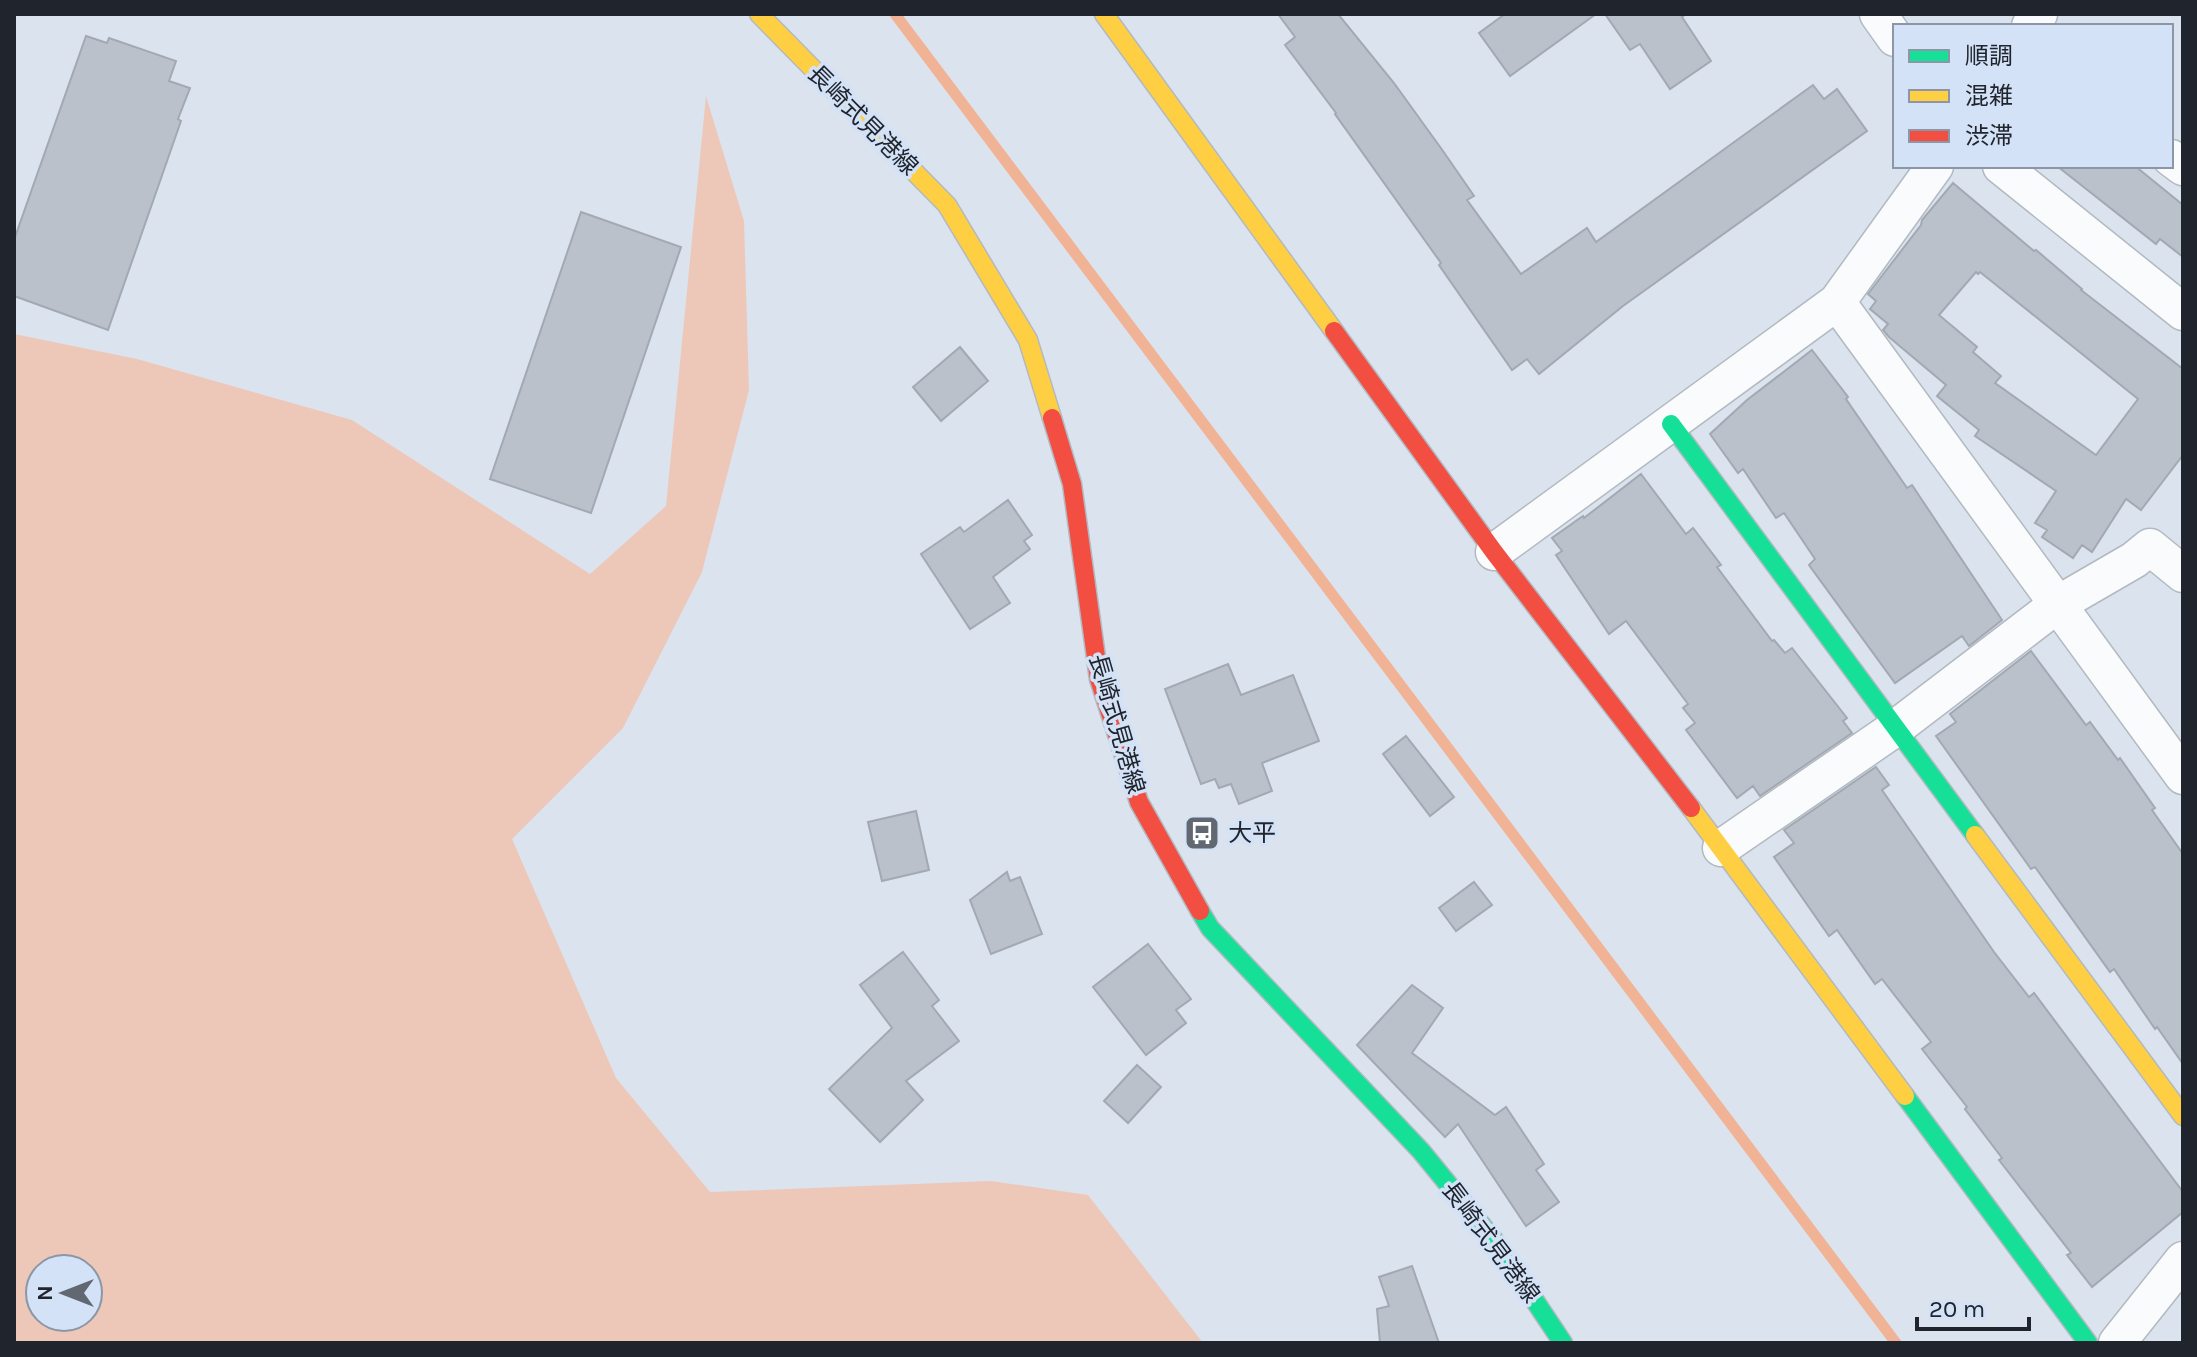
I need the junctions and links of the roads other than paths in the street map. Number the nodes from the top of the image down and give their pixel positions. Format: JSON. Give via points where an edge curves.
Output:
{"nodes":[{"id":1,"x":759,"y":14,"type":"edge"},
{"id":2,"x":1104,"y":14,"type":"edge"},
{"id":3,"x":1879,"y":14,"type":"edge"},
{"id":4,"x":1893,"y":35,"type":"edge"},
{"id":5,"x":1934,"y":168,"type":"edge"},
{"id":6,"x":2003,"y":168,"type":"edge"},
{"id":7,"x":1837,"y":302,"type":"junction"},
{"id":8,"x":2183,"y":312,"type":"edge"},
{"id":9,"x":1671,"y":424,"type":"junction"},
{"id":10,"x":1494,"y":552,"type":"junction"},
{"id":11,"x":2183,"y":574,"type":"edge"},
{"id":12,"x":2058,"y":604,"type":"junction"},
{"id":13,"x":1897,"y":727,"type":"junction"},
{"id":14,"x":2183,"y":776,"type":"edge"},
{"id":15,"x":1721,"y":848,"type":"junction"},
{"id":16,"x":2183,"y":1116,"type":"edge"},
{"id":17,"x":2183,"y":1260,"type":"edge"},
{"id":18,"x":1563,"y":1343,"type":"edge"},
{"id":19,"x":2088,"y":1343,"type":"edge"},
{"id":20,"x":2117,"y":1343,"type":"edge"}],
"edges":[{"from":1,"to":18,"type":"street","name":"長崎式見港線","via":[[947,205],[1028,340],[1072,484],[1099,679],[1139,802],[1210,928],[1421,1151],[1497,1244]]},
{"from":2,"to":10,"type":"street"},
{"from":3,"to":4,"type":"street"},
{"from":5,"to":7,"type":"street"},
{"from":6,"to":8,"type":"street"},
{"from":7,"to":9,"type":"street"},
{"from":7,"to":12,"type":"street"},
{"from":9,"to":10,"type":"street"},
{"from":9,"to":13,"type":"street"},
{"from":10,"to":15,"type":"street"},
{"from":11,"to":12,"type":"street","via":[[2150,547]]},
{"from":12,"to":13,"type":"street"},
{"from":12,"to":14,"type":"street"},
{"from":13,"to":15,"type":"street"},
{"from":13,"to":16,"type":"street"},
{"from":15,"to":19,"type":"street"},
{"from":17,"to":20,"type":"street"}]}
